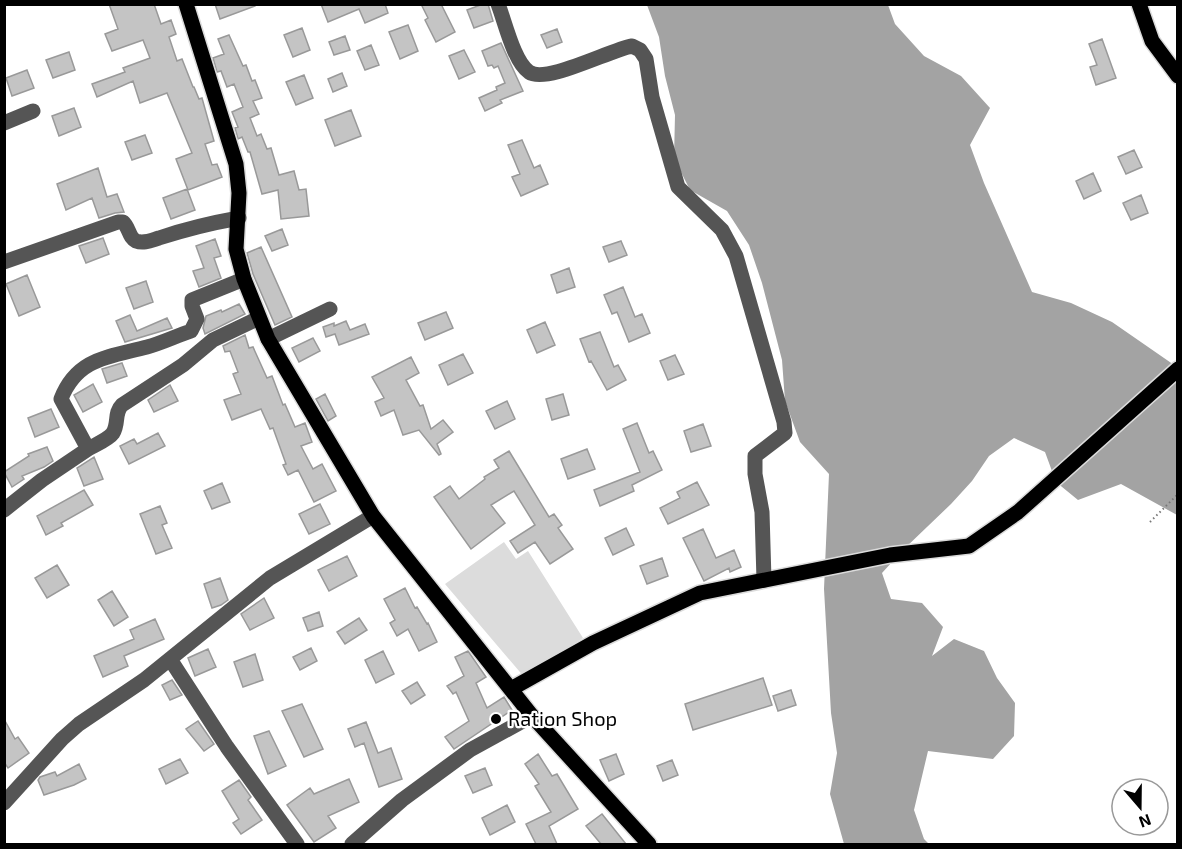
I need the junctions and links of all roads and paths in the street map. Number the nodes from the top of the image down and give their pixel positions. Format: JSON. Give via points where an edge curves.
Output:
{"nodes":[{"id":1,"x":186,"y":4,"type":"edge"},
{"id":2,"x":498,"y":4,"type":"edge"},
{"id":3,"x":1139,"y":4,"type":"edge"},
{"id":4,"x":1178,"y":76,"type":"edge"},
{"id":5,"x":33,"y":111,"type":"dead end"},
{"id":6,"x":4,"y":123,"type":"edge"},
{"id":7,"x":239,"y":218,"type":"junction"},
{"id":8,"x":4,"y":262,"type":"edge"},
{"id":9,"x":244,"y":279,"type":"junction"},
{"id":10,"x":330,"y":309,"type":"dead end"},
{"id":11,"x":259,"y":318,"type":"junction"},
{"id":12,"x":268,"y":339,"type":"junction"},
{"id":13,"x":1178,"y":369,"type":"edge"},
{"id":14,"x":88,"y":449,"type":"junction"},
{"id":15,"x":1178,"y":494,"type":"edge"},
{"id":16,"x":4,"y":510,"type":"edge"},
{"id":17,"x":373,"y":516,"type":"junction"},
{"id":18,"x":1150,"y":522,"type":"dead end"},
{"id":19,"x":764,"y":580,"type":"junction"},
{"id":20,"x":170,"y":659,"type":"junction"},
{"id":21,"x":511,"y":689,"type":"junction"},
{"id":22,"x":532,"y":716,"type":"junction"},
{"id":23,"x":4,"y":803,"type":"edge"},
{"id":24,"x":297,"y":844,"type":"edge"},
{"id":25,"x":352,"y":844,"type":"edge"},
{"id":26,"x":649,"y":844,"type":"edge"}],
"edges":[{"from":1,"to":7,"type":"main road","via":[[236,164]]},
{"from":2,"to":19,"type":"street","via":[[513,46],[530,73],[542,76],[632,46],[646,59],[652,97],[678,187],[722,230],[736,256],[784,422],[785,433],[755,456]]},
{"from":3,"to":4,"type":"main road","via":[[1152,42]]},
{"from":5,"to":6,"type":"street"},
{"from":7,"to":8,"type":"street","via":[[195,226],[144,243],[132,238],[128,226],[118,222]]},
{"from":7,"to":9,"type":"main road","via":[[236,242]]},
{"from":9,"to":11,"type":"main road"},
{"from":9,"to":14,"type":"street","via":[[192,300],[197,319],[191,331],[100,359],[77,372],[61,399]]},
{"from":10,"to":12,"type":"street"},
{"from":11,"to":12,"type":"main road"},
{"from":11,"to":14,"type":"street","via":[[213,340],[122,405],[117,410],[112,434]]},
{"from":12,"to":17,"type":"main road"},
{"from":13,"to":19,"type":"main road","via":[[1018,512],[969,546],[890,555]]},
{"from":14,"to":16,"type":"street"},
{"from":15,"to":18,"type":"path"},
{"from":17,"to":20,"type":"street","via":[[270,578]]},
{"from":17,"to":21,"type":"main road"},
{"from":19,"to":21,"type":"main road","via":[[700,593],[593,643]]},
{"from":20,"to":23,"type":"street","via":[[79,724]]},
{"from":20,"to":24,"type":"street","via":[[226,747]]},
{"from":21,"to":22,"type":"main road"},
{"from":22,"to":25,"type":"street","via":[[470,750],[402,800]]},
{"from":22,"to":26,"type":"main road"}]}
